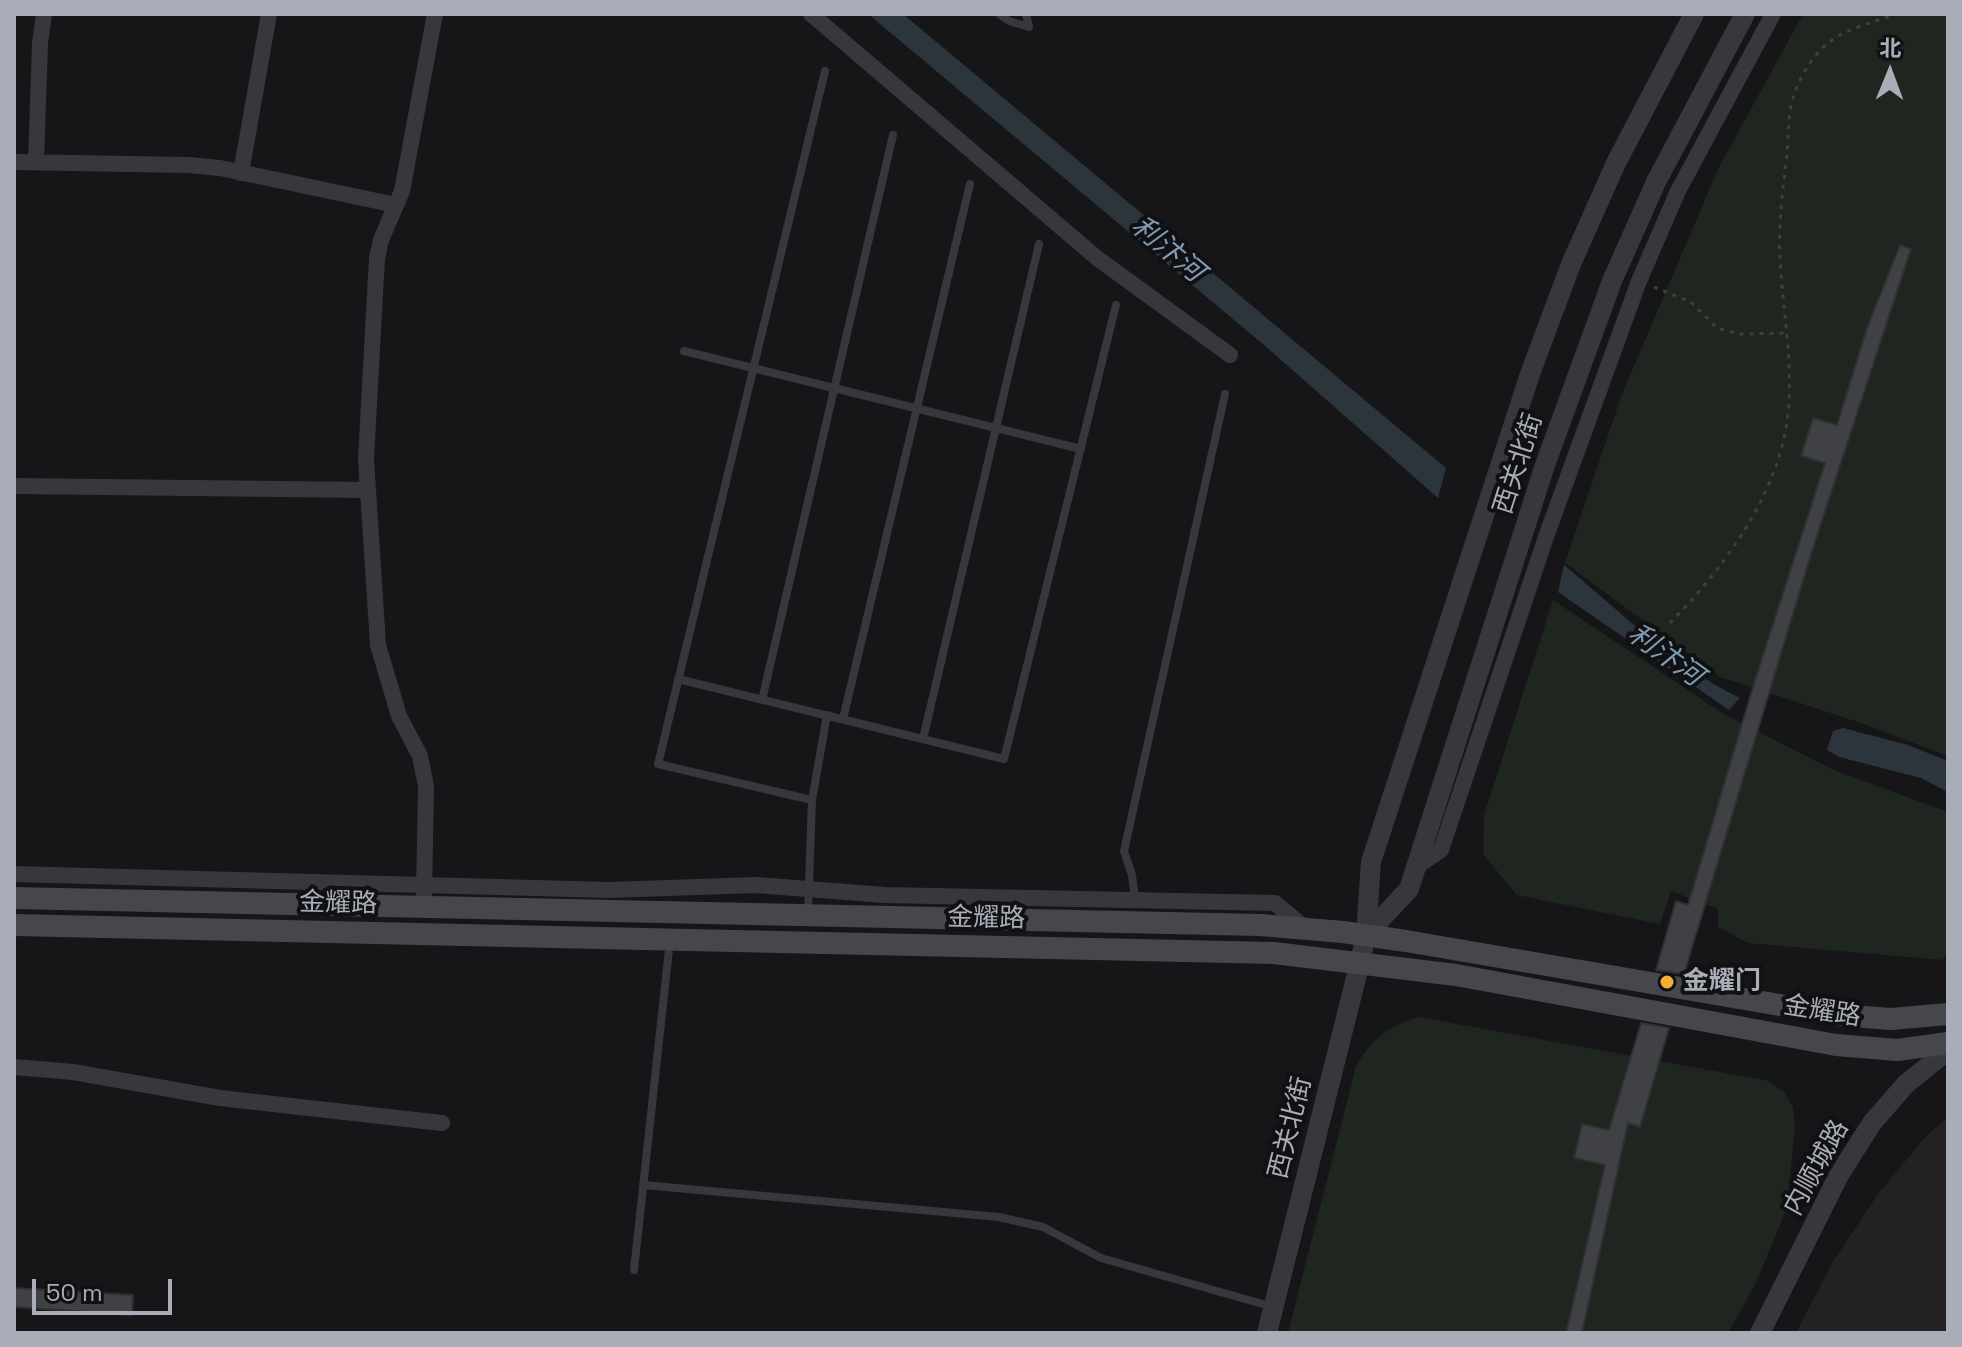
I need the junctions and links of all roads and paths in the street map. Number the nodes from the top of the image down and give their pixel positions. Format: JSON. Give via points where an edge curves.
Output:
{"nodes":[{"id":1,"x":44,"y":14,"type":"edge"},
{"id":2,"x":269,"y":14,"type":"edge"},
{"id":3,"x":435,"y":14,"type":"edge"},
{"id":4,"x":811,"y":14,"type":"edge"},
{"id":5,"x":999,"y":14,"type":"edge"},
{"id":6,"x":1026,"y":14,"type":"edge"},
{"id":7,"x":1694,"y":14,"type":"edge"},
{"id":8,"x":1745,"y":14,"type":"edge"},
{"id":9,"x":1773,"y":14,"type":"edge"},
{"id":10,"x":1894,"y":14,"type":"edge"},
{"id":11,"x":825,"y":71,"type":"dead end"},
{"id":12,"x":893,"y":135,"type":"dead end"},
{"id":13,"x":14,"y":162,"type":"edge"},
{"id":14,"x":36,"y":162,"type":"junction"},
{"id":15,"x":241,"y":173,"type":"junction"},
{"id":16,"x":970,"y":184,"type":"dead end"},
{"id":17,"x":396,"y":205,"type":"junction"},
{"id":18,"x":1039,"y":244,"type":"dead end"},
{"id":19,"x":1639,"y":281,"type":"junction"},
{"id":20,"x":1116,"y":305,"type":"dead end"},
{"id":21,"x":1788,"y":333,"type":"junction"},
{"id":22,"x":684,"y":351,"type":"dead end"},
{"id":23,"x":1230,"y":355,"type":"dead end"},
{"id":24,"x":753,"y":368,"type":"junction"},
{"id":25,"x":835,"y":388,"type":"junction"},
{"id":26,"x":1225,"y":394,"type":"dead end"},
{"id":27,"x":917,"y":408,"type":"junction"},
{"id":28,"x":996,"y":428,"type":"junction"},
{"id":29,"x":1081,"y":449,"type":"junction"},
{"id":30,"x":14,"y":486,"type":"edge"},
{"id":31,"x":368,"y":490,"type":"junction"},
{"id":32,"x":1670,"y":623,"type":"dead end"},
{"id":33,"x":678,"y":679,"type":"junction"},
{"id":34,"x":762,"y":700,"type":"junction"},
{"id":35,"x":827,"y":715,"type":"junction"},
{"id":36,"x":843,"y":719,"type":"junction"},
{"id":37,"x":923,"y":739,"type":"junction"},
{"id":38,"x":812,"y":800,"type":"junction"},
{"id":39,"x":1415,"y":868,"type":"junction"},
{"id":40,"x":14,"y":874,"type":"edge"},
{"id":41,"x":809,"y":889,"type":"junction"},
{"id":42,"x":424,"y":896,"type":"junction"},
{"id":43,"x":14,"y":898,"type":"edge"},
{"id":44,"x":1135,"y":899,"type":"junction"},
{"id":45,"x":808,"y":915,"type":"junction"},
{"id":46,"x":14,"y":925,"type":"edge"},
{"id":47,"x":1306,"y":929,"type":"junction"},
{"id":48,"x":1366,"y":935,"type":"junction"},
{"id":49,"x":670,"y":940,"type":"junction"},
{"id":50,"x":1360,"y":962,"type":"junction"},
{"id":51,"x":1948,"y":1014,"type":"edge"},
{"id":52,"x":1948,"y":1043,"type":"edge"},
{"id":53,"x":1948,"y":1050,"type":"edge"},
{"id":54,"x":14,"y":1067,"type":"edge"},
{"id":55,"x":442,"y":1123,"type":"dead end"},
{"id":56,"x":643,"y":1185,"type":"junction"},
{"id":57,"x":634,"y":1270,"type":"dead end"},
{"id":58,"x":1273,"y":1307,"type":"junction"},
{"id":59,"x":1267,"y":1333,"type":"edge"},
{"id":60,"x":1760,"y":1333,"type":"edge"}],
"edges":[{"from":1,"to":14,"type":"street"},
{"from":2,"to":15,"type":"street"},
{"from":3,"to":17,"type":"street"},
{"from":4,"to":23,"type":"street","via":[[1097,258]]},
{"from":5,"to":6,"type":"lane","via":[[1029,27]]},
{"from":7,"to":48,"type":"street","name":"西关北街","via":[[1616,163],[1530,374],[1371,862]]},
{"from":8,"to":39,"type":"street","name":"西关北街","via":[[1656,182],[1612,281],[1545,465]]},
{"from":9,"to":19,"type":"street","via":[[1678,191]]},
{"from":10,"to":21,"type":"path","via":[[1832,40],[1811,60],[1791,104],[1779,253]]},
{"from":11,"to":24,"type":"lane"},
{"from":12,"to":25,"type":"lane"},
{"from":13,"to":14,"type":"street"},
{"from":14,"to":15,"type":"street","via":[[188,165]]},
{"from":15,"to":17,"type":"street"},
{"from":16,"to":27,"type":"lane"},
{"from":17,"to":31,"type":"street","via":[[377,258]]},
{"from":18,"to":28,"type":"lane"},
{"from":19,"to":21,"type":"path","via":[[1691,302],[1717,328],[1740,334]]},
{"from":19,"to":39,"type":"street","via":[[1441,850]]},
{"from":20,"to":29,"type":"lane"},
{"from":21,"to":32,"type":"path","via":[[1786,423],[1771,480],[1738,540]]},
{"from":22,"to":24,"type":"lane"},
{"from":24,"to":25,"type":"lane"},
{"from":24,"to":33,"type":"lane"},
{"from":25,"to":27,"type":"lane"},
{"from":25,"to":34,"type":"lane"},
{"from":26,"to":44,"type":"lane","via":[[1124,851]]},
{"from":27,"to":28,"type":"lane"},
{"from":27,"to":36,"type":"lane"},
{"from":28,"to":29,"type":"lane"},
{"from":28,"to":37,"type":"lane"},
{"from":29,"to":37,"type":"lane","via":[[1004,759]]},
{"from":30,"to":31,"type":"street"},
{"from":31,"to":42,"type":"street","via":[[378,645],[426,786]]},
{"from":33,"to":34,"type":"lane"},
{"from":33,"to":38,"type":"lane","via":[[658,764]]},
{"from":34,"to":35,"type":"lane"},
{"from":35,"to":36,"type":"lane"},
{"from":35,"to":38,"type":"lane"},
{"from":36,"to":37,"type":"lane"},
{"from":38,"to":41,"type":"lane"},
{"from":39,"to":48,"type":"street","name":"西关北街","via":[[1409,889]]},
{"from":40,"to":42,"type":"street"},
{"from":41,"to":42,"type":"street","via":[[756,885]]},
{"from":41,"to":44,"type":"street"},
{"from":41,"to":45,"type":"lane"},
{"from":42,"to":43,"type":"main road","name":"金耀路"},
{"from":42,"to":45,"type":"main road","name":"金耀路"},
{"from":44,"to":47,"type":"street","via":[[1275,903]]},
{"from":45,"to":47,"type":"main road","name":"金耀路"},
{"from":46,"to":49,"type":"main road","name":"金耀路"},
{"from":47,"to":48,"type":"main road","name":"金耀路"},
{"from":48,"to":50,"type":"street","name":"西关北街"},
{"from":48,"to":51,"type":"main road","name":"金耀路","via":[[1838,1015],[1891,1019]]},
{"from":49,"to":50,"type":"main road","name":"金耀路","via":[[1274,953]]},
{"from":49,"to":56,"type":"lane"},
{"from":50,"to":52,"type":"main road","name":"金耀路","via":[[1836,1045],[1897,1050]]},
{"from":50,"to":58,"type":"street","name":"西关北街"},
{"from":53,"to":60,"type":"street","name":"内顺城路","via":[[1906,1084],[1872,1123],[1839,1175]]},
{"from":54,"to":55,"type":"street","via":[[220,1098]]},
{"from":56,"to":57,"type":"lane"},
{"from":56,"to":58,"type":"lane","via":[[999,1217],[1043,1227],[1101,1258]]},
{"from":58,"to":59,"type":"street","name":"西关北街"}]}
